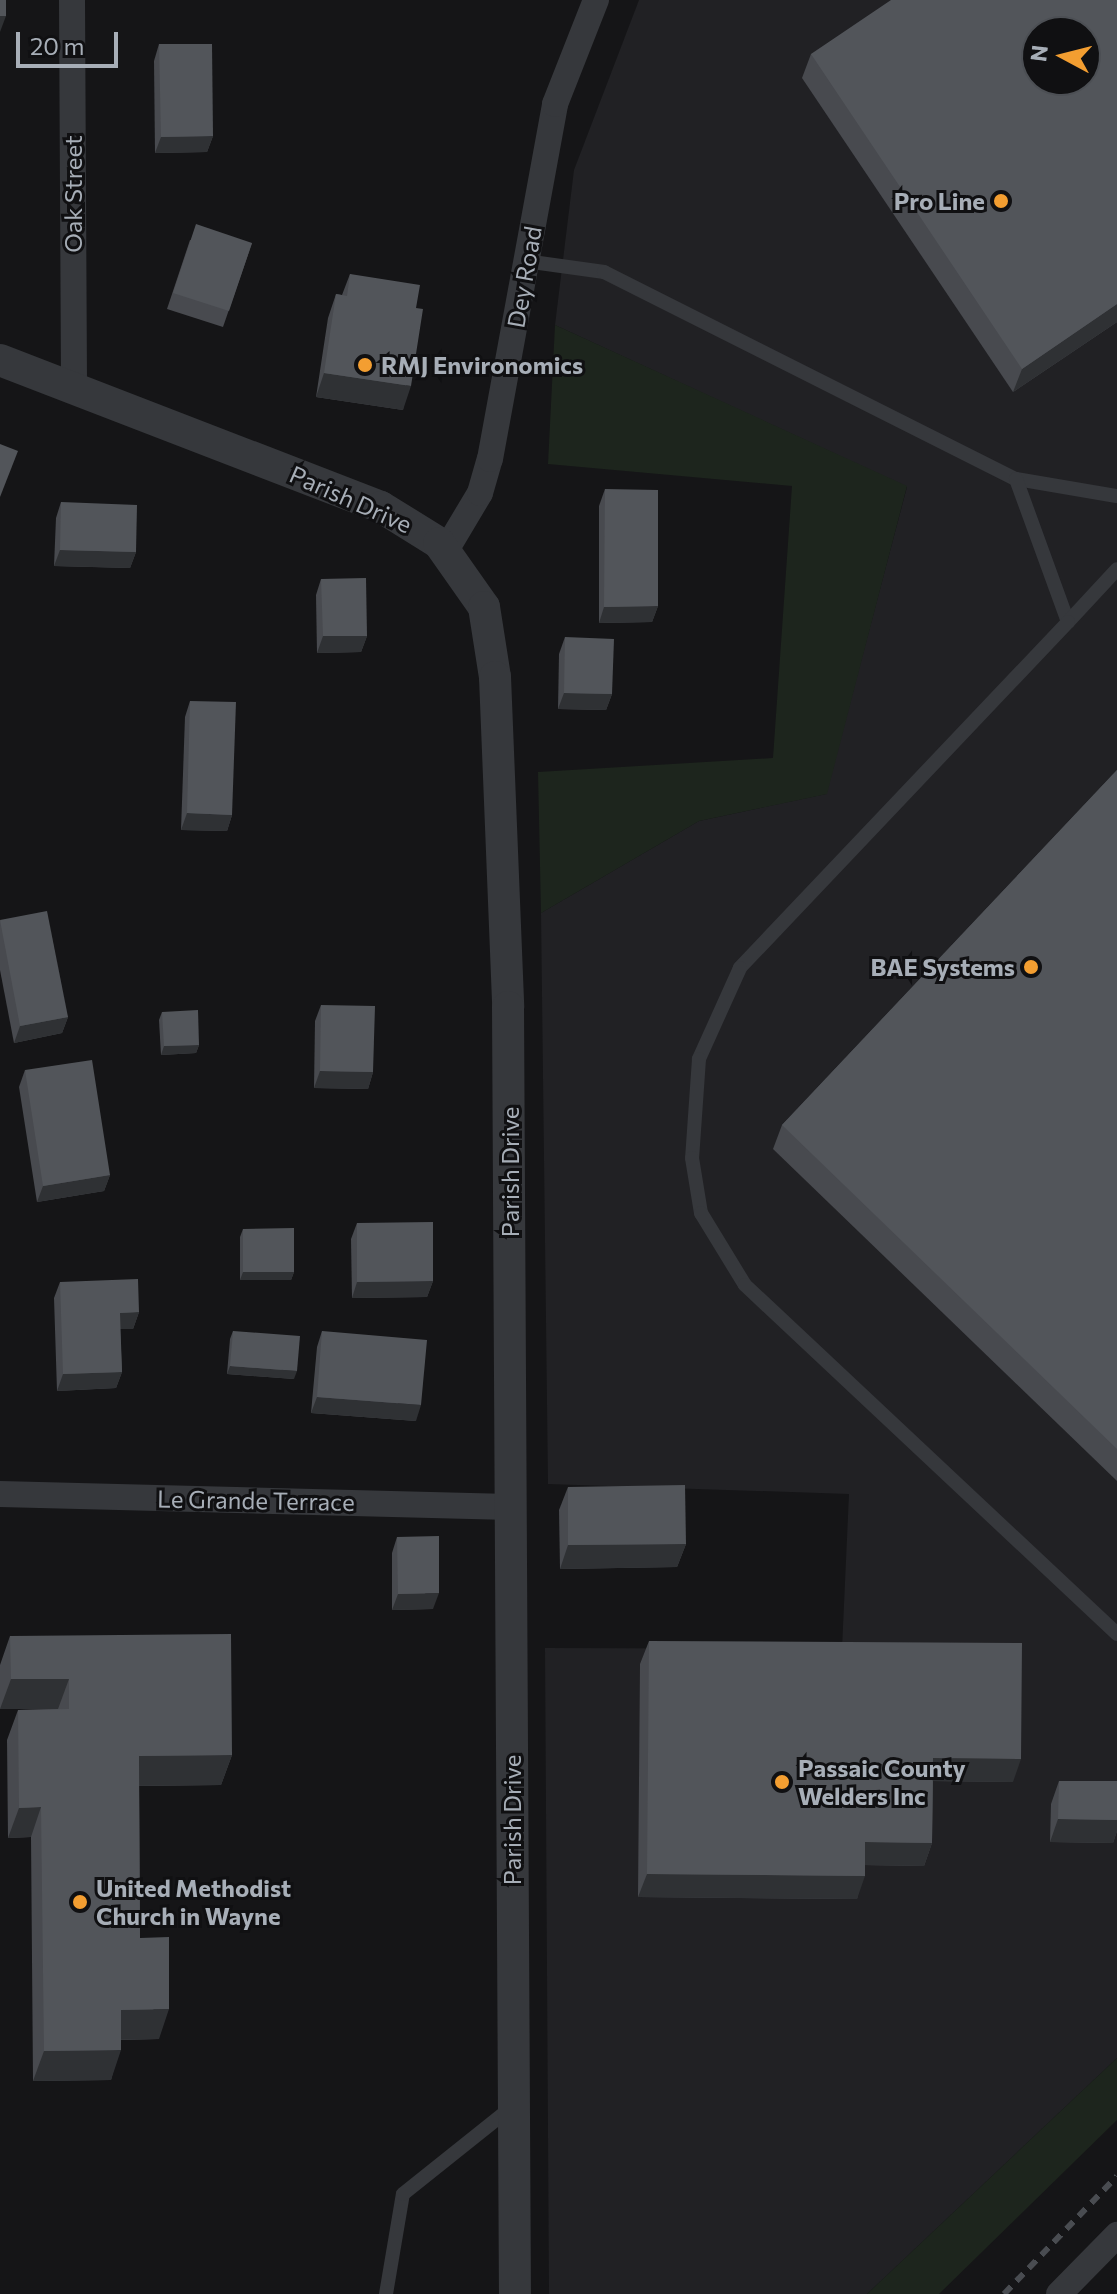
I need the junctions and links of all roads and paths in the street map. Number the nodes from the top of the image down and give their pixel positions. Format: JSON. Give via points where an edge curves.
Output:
{"nodes":[{"id":1,"x":72,"y":0,"type":"edge"},
{"id":2,"x":596,"y":0,"type":"edge"},
{"id":3,"x":525,"y":261,"type":"junction"},
{"id":4,"x":0,"y":360,"type":"edge"},
{"id":5,"x":74,"y":389,"type":"junction"},
{"id":6,"x":1016,"y":479,"type":"junction"},
{"id":7,"x":1117,"y":496,"type":"edge"},
{"id":8,"x":446,"y":550,"type":"junction"},
{"id":9,"x":1117,"y":569,"type":"edge"},
{"id":10,"x":1068,"y":622,"type":"junction"},
{"id":11,"x":0,"y":1494,"type":"edge"},
{"id":12,"x":513,"y":1507,"type":"junction"},
{"id":13,"x":1117,"y":1634,"type":"edge"},
{"id":14,"x":512,"y":2106,"type":"junction"},
{"id":15,"x":1117,"y":2235,"type":"edge"},
{"id":16,"x":386,"y":2294,"type":"edge"},
{"id":17,"x":515,"y":2294,"type":"edge"},
{"id":18,"x":1059,"y":2294,"type":"edge"}],
"edges":[{"from":1,"to":5,"type":"street","name":"Oak Street"},
{"from":2,"to":3,"type":"street","name":"Dey Road","via":[[555,104]]},
{"from":3,"to":6,"type":"lane","via":[[604,272]]},
{"from":3,"to":8,"type":"street","name":"Dey Road","via":[[490,459]]},
{"from":4,"to":5,"type":"street","name":"Parish Drive"},
{"from":5,"to":8,"type":"street","name":"Parish Drive","via":[[381,507]]},
{"from":6,"to":7,"type":"lane"},
{"from":6,"to":10,"type":"lane"},
{"from":8,"to":12,"type":"street","name":"Parish Drive","via":[[484,607],[495,677],[508,1007]]},
{"from":9,"to":10,"type":"lane"},
{"from":10,"to":13,"type":"lane","via":[[740,968],[699,1059],[692,1158],[701,1213],[745,1285]]},
{"from":11,"to":12,"type":"street","name":"Le Grande Terrace"},
{"from":12,"to":14,"type":"street","name":"Parish Drive"},
{"from":14,"to":16,"type":"lane","via":[[403,2194]]},
{"from":14,"to":17,"type":"street","name":"Parish Drive"},
{"from":15,"to":18,"type":"street"}]}
